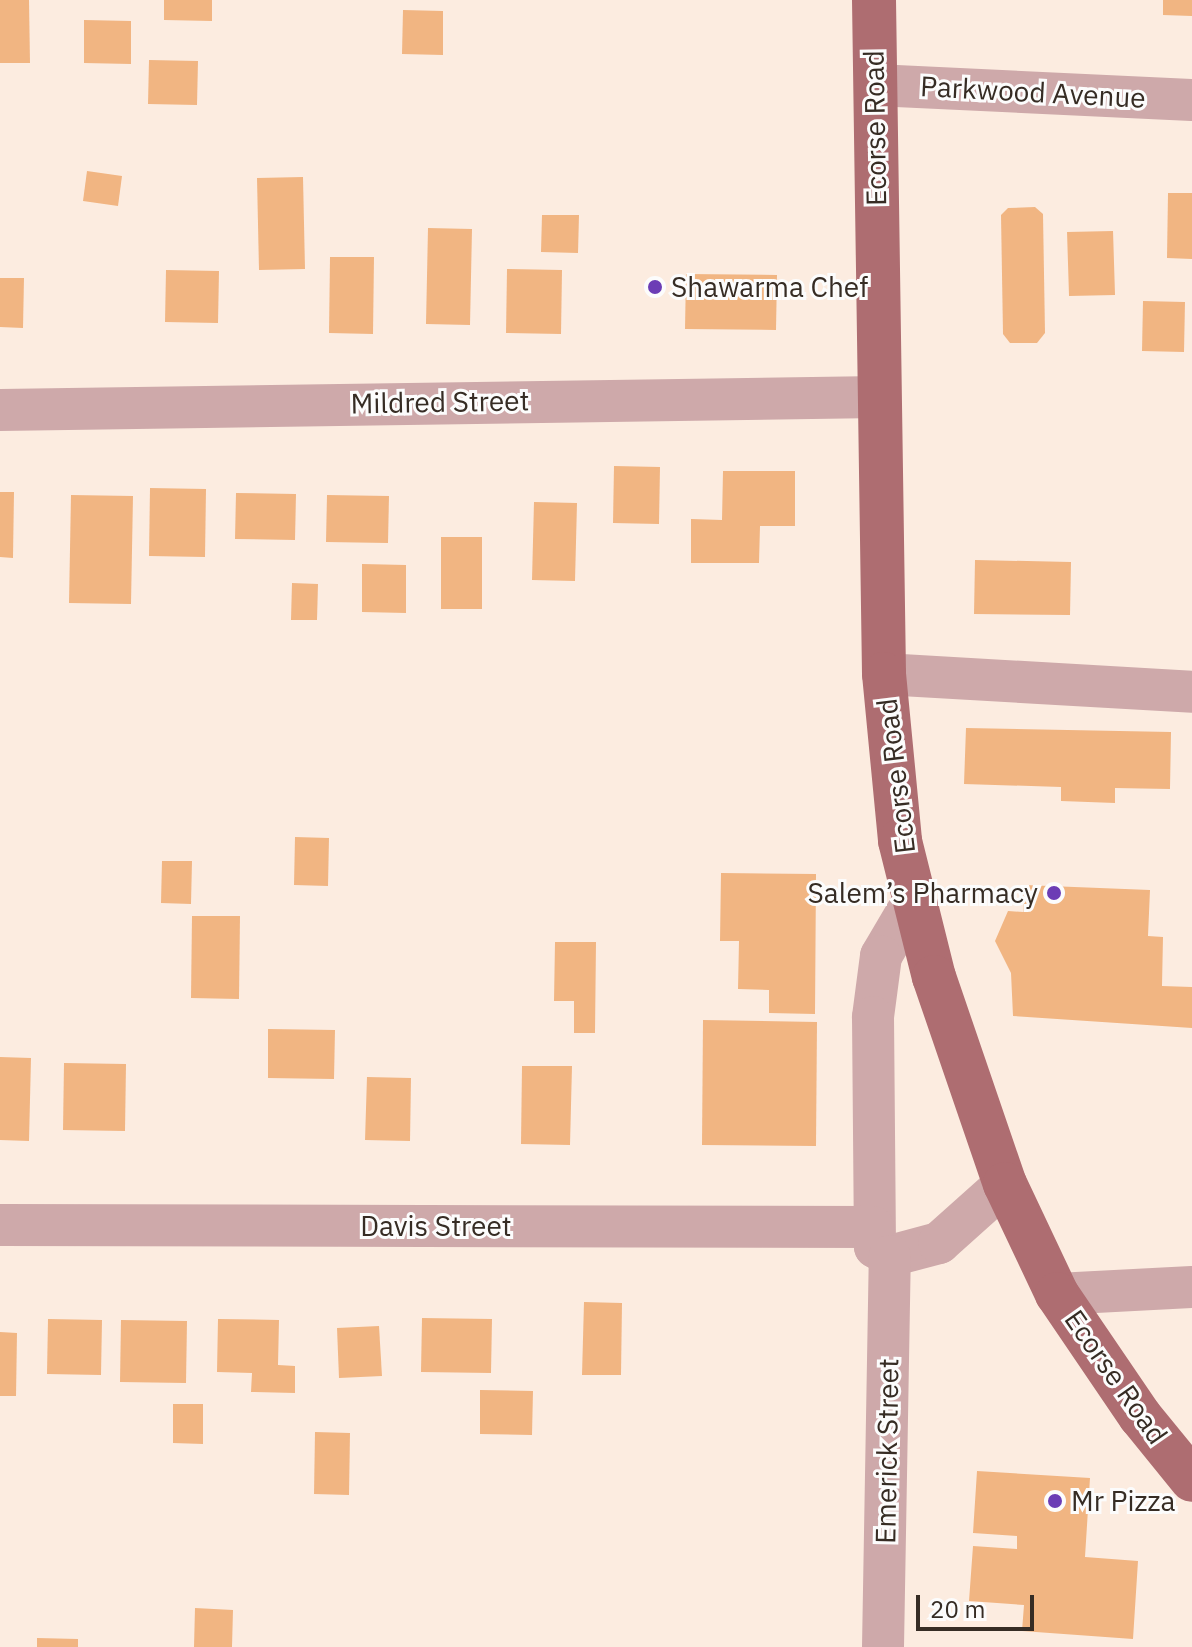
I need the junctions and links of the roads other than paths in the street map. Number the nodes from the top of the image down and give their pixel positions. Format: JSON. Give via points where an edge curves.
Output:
{"nodes":[{"id":1,"x":874,"y":0,"type":"edge"},
{"id":2,"x":875,"y":85,"type":"junction"},
{"id":3,"x":1192,"y":100,"type":"edge"},
{"id":4,"x":879,"y":397,"type":"junction"},
{"id":5,"x":0,"y":410,"type":"edge"},
{"id":6,"x":884,"y":674,"type":"junction"},
{"id":7,"x":1192,"y":692,"type":"edge"},
{"id":8,"x":914,"y":900,"type":"junction"},
{"id":9,"x":1005,"y":1184,"type":"junction"},
{"id":10,"x":0,"y":1225,"type":"edge"},
{"id":11,"x":879,"y":1243,"type":"junction"},
{"id":12,"x":1192,"y":1287,"type":"edge"},
{"id":13,"x":1057,"y":1294,"type":"junction"},
{"id":14,"x":1192,"y":1480,"type":"edge"},
{"id":15,"x":883,"y":1647,"type":"edge"}],
"edges":[{"from":1,"to":2,"type":"main road","name":"Ecorse Road"},
{"from":2,"to":3,"type":"street","name":"Parkwood Avenue"},
{"from":2,"to":4,"type":"main road","name":"Ecorse Road"},
{"from":4,"to":5,"type":"street","name":"Mildred Street"},
{"from":4,"to":6,"type":"main road","name":"Ecorse Road"},
{"from":6,"to":7,"type":"street"},
{"from":6,"to":8,"type":"main road","name":"Ecorse Road","via":[[889,758]]},
{"from":8,"to":9,"type":"main road","name":"Ecorse Road","via":[[934,977]]},
{"from":8,"to":11,"type":"street","name":"Emerick Street","via":[[881,956],[873,1017]]},
{"from":9,"to":11,"type":"street","name":"Davis Street","via":[[939,1243]]},
{"from":9,"to":13,"type":"main road","name":"Ecorse Road"},
{"from":10,"to":11,"type":"street","name":"Davis Street"},
{"from":11,"to":15,"type":"street","name":"Emerick Street"},
{"from":12,"to":13,"type":"street"},
{"from":13,"to":14,"type":"main road","name":"Ecorse Road","via":[[1140,1416]]}]}
